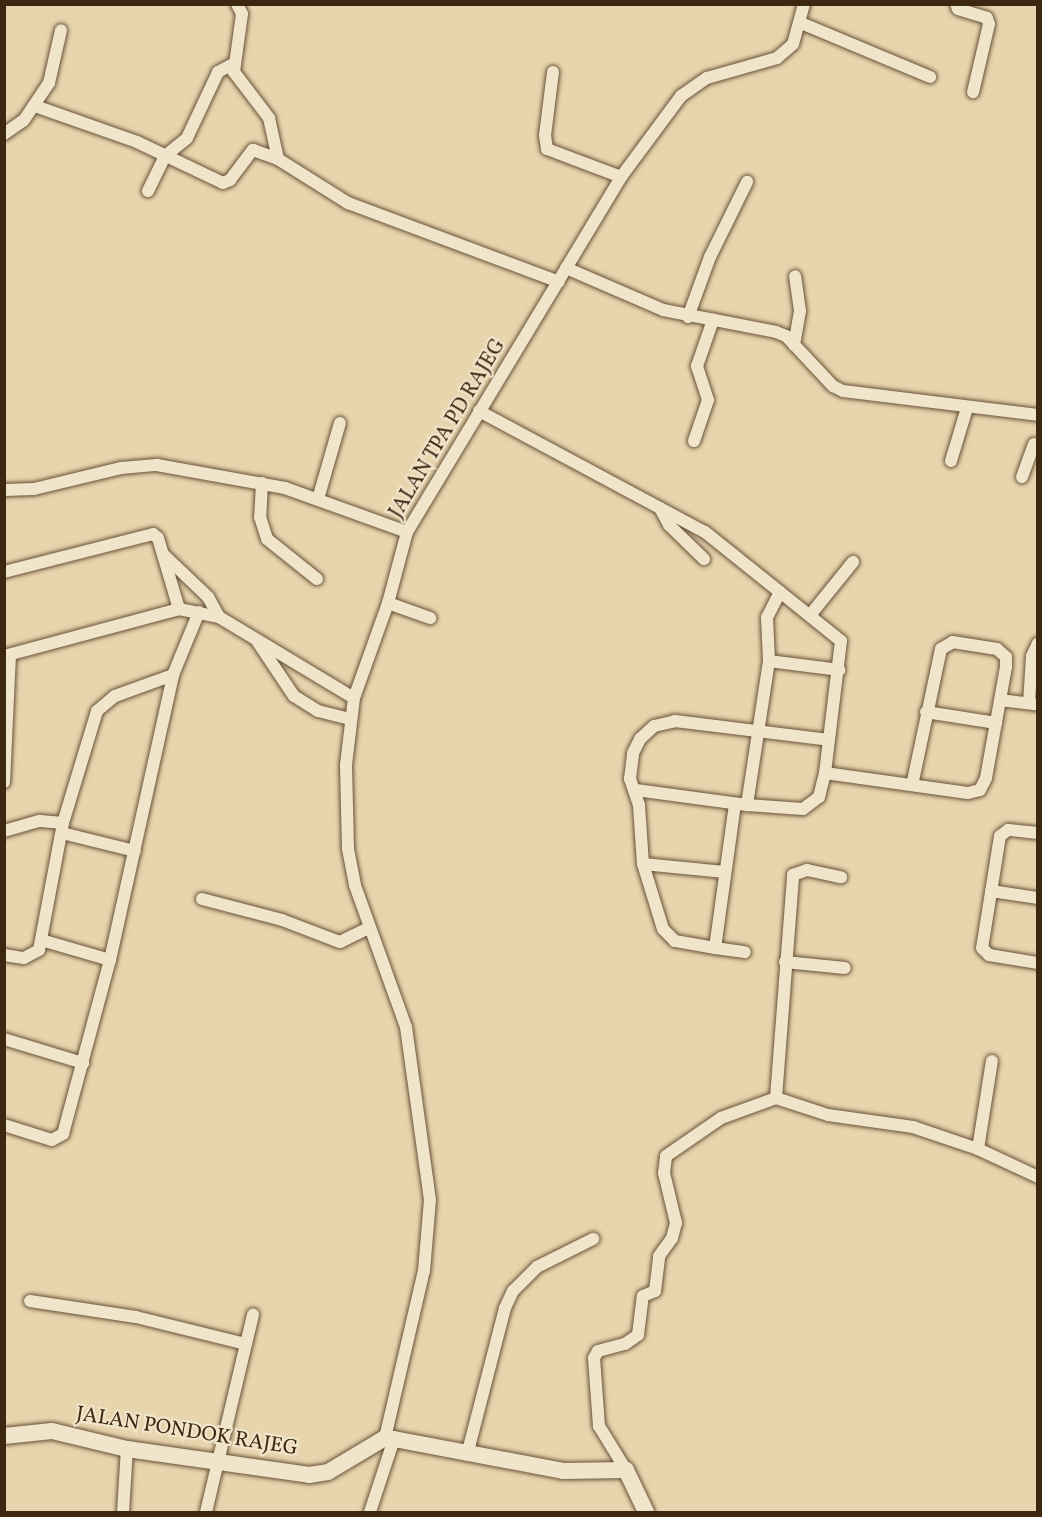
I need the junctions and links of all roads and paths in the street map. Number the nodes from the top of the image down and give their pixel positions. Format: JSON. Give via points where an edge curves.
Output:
{"nodes":[{"id":1,"x":237,"y":4,"type":"edge"},
{"id":2,"x":804,"y":4,"type":"edge"},
{"id":3,"x":956,"y":4,"type":"edge"},
{"id":4,"x":801,"y":23,"type":"junction"},
{"id":5,"x":61,"y":30,"type":"dead end"},
{"id":6,"x":232,"y":64,"type":"junction"},
{"id":7,"x":553,"y":72,"type":"dead end"},
{"id":8,"x":930,"y":76,"type":"dead end"},
{"id":9,"x":973,"y":92,"type":"dead end"},
{"id":10,"x":35,"y":106,"type":"junction"},
{"id":11,"x":4,"y":135,"type":"edge"},
{"id":12,"x":165,"y":156,"type":"junction"},
{"id":13,"x":278,"y":159,"type":"junction"},
{"id":14,"x":621,"y":177,"type":"junction"},
{"id":15,"x":747,"y":182,"type":"dead end"},
{"id":16,"x":148,"y":191,"type":"dead end"},
{"id":17,"x":566,"y":268,"type":"junction"},
{"id":18,"x":795,"y":276,"type":"dead end"},
{"id":19,"x":559,"y":282,"type":"junction"},
{"id":20,"x":688,"y":317,"type":"junction"},
{"id":21,"x":713,"y":320,"type":"junction"},
{"id":22,"x":794,"y":345,"type":"junction"},
{"id":23,"x":967,"y":408,"type":"junction"},
{"id":24,"x":479,"y":411,"type":"junction"},
{"id":25,"x":1038,"y":415,"type":"edge"},
{"id":26,"x":340,"y":423,"type":"dead end"},
{"id":27,"x":694,"y":441,"type":"dead end"},
{"id":28,"x":1036,"y":441,"type":"edge"},
{"id":29,"x":951,"y":461,"type":"dead end"},
{"id":30,"x":1022,"y":477,"type":"dead end"},
{"id":31,"x":262,"y":483,"type":"junction"},
{"id":32,"x":4,"y":490,"type":"edge"},
{"id":33,"x":318,"y":499,"type":"junction"},
{"id":34,"x":660,"y":508,"type":"junction"},
{"id":35,"x":407,"y":532,"type":"junction"},
{"id":36,"x":163,"y":554,"type":"junction"},
{"id":37,"x":704,"y":560,"type":"dead end"},
{"id":38,"x":853,"y":562,"type":"dead end"},
{"id":39,"x":4,"y":572,"type":"edge"},
{"id":40,"x":317,"y":579,"type":"dead end"},
{"id":41,"x":780,"y":592,"type":"junction"},
{"id":42,"x":388,"y":603,"type":"junction"},
{"id":43,"x":178,"y":609,"type":"junction"},
{"id":44,"x":199,"y":612,"type":"junction"},
{"id":45,"x":811,"y":614,"type":"junction"},
{"id":46,"x":219,"y":617,"type":"junction"},
{"id":47,"x":430,"y":618,"type":"dead end"},
{"id":48,"x":255,"y":637,"type":"junction"},
{"id":49,"x":1038,"y":643,"type":"edge"},
{"id":50,"x":8,"y":656,"type":"edge"},
{"id":51,"x":769,"y":661,"type":"junction"},
{"id":52,"x":839,"y":670,"type":"junction"},
{"id":53,"x":173,"y":675,"type":"junction"},
{"id":54,"x":354,"y":698,"type":"junction"},
{"id":55,"x":999,"y":700,"type":"junction"},
{"id":56,"x":1033,"y":704,"type":"edge"},
{"id":57,"x":926,"y":712,"type":"junction"},
{"id":58,"x":350,"y":719,"type":"junction"},
{"id":59,"x":996,"y":723,"type":"junction"},
{"id":60,"x":759,"y":731,"type":"junction"},
{"id":61,"x":829,"y":740,"type":"junction"},
{"id":62,"x":825,"y":773,"type":"junction"},
{"id":63,"x":4,"y":782,"type":"edge"},
{"id":64,"x":912,"y":785,"type":"junction"},
{"id":65,"x":636,"y":790,"type":"junction"},
{"id":66,"x":741,"y":805,"type":"junction"},
{"id":67,"x":63,"y":828,"type":"junction"},
{"id":68,"x":4,"y":831,"type":"edge"},
{"id":69,"x":1038,"y":833,"type":"edge"},
{"id":70,"x":135,"y":851,"type":"junction"},
{"id":71,"x":643,"y":864,"type":"junction"},
{"id":72,"x":725,"y":872,"type":"junction"},
{"id":73,"x":841,"y":877,"type":"dead end"},
{"id":74,"x":991,"y":891,"type":"junction"},
{"id":75,"x":202,"y":898,"type":"dead end"},
{"id":76,"x":1038,"y":898,"type":"edge"},
{"id":77,"x":369,"y":928,"type":"junction"},
{"id":78,"x":41,"y":940,"type":"junction"},
{"id":79,"x":715,"y":948,"type":"junction"},
{"id":80,"x":745,"y":952,"type":"dead end"},
{"id":81,"x":4,"y":955,"type":"edge"},
{"id":82,"x":110,"y":960,"type":"junction"},
{"id":83,"x":785,"y":962,"type":"junction"},
{"id":84,"x":1038,"y":963,"type":"edge"},
{"id":85,"x":845,"y":968,"type":"dead end"},
{"id":86,"x":4,"y":1039,"type":"edge"},
{"id":87,"x":992,"y":1061,"type":"dead end"},
{"id":88,"x":83,"y":1063,"type":"junction"},
{"id":89,"x":776,"y":1098,"type":"junction"},
{"id":90,"x":4,"y":1125,"type":"edge"},
{"id":91,"x":978,"y":1149,"type":"junction"},
{"id":92,"x":1038,"y":1177,"type":"edge"},
{"id":93,"x":593,"y":1239,"type":"dead end"},
{"id":94,"x":30,"y":1301,"type":"dead end"},
{"id":95,"x":253,"y":1315,"type":"dead end"},
{"id":96,"x":246,"y":1344,"type":"junction"},
{"id":97,"x":4,"y":1436,"type":"edge"},
{"id":98,"x":390,"y":1439,"type":"junction"},
{"id":99,"x":127,"y":1449,"type":"junction"},
{"id":100,"x":467,"y":1455,"type":"junction"},
{"id":101,"x":220,"y":1463,"type":"junction"},
{"id":102,"x":626,"y":1470,"type":"junction"},
{"id":103,"x":123,"y":1512,"type":"edge"},
{"id":104,"x":206,"y":1512,"type":"edge"},
{"id":105,"x":370,"y":1512,"type":"edge"},
{"id":106,"x":646,"y":1512,"type":"edge"}],
"edges":[{"from":1,"to":6,"type":"street","via":[[242,14]]},
{"from":2,"to":4,"type":"street","name":"JALAN TPA PD RAJEG"},
{"from":3,"to":9,"type":"street","via":[[958,9],[987,18],[989,24]]},
{"from":4,"to":8,"type":"street"},
{"from":4,"to":14,"type":"street","name":"JALAN TPA PD RAJEG","via":[[793,44],[777,58],[707,78],[681,96]]},
{"from":5,"to":10,"type":"street","via":[[49,83]]},
{"from":6,"to":12,"type":"street","via":[[216,76],[187,138]]},
{"from":6,"to":13,"type":"street","via":[[238,79],[269,118]]},
{"from":7,"to":14,"type":"street","via":[[545,135],[547,148]]},
{"from":10,"to":11,"type":"street"},
{"from":10,"to":12,"type":"street","via":[[111,131]]},
{"from":12,"to":13,"type":"street","via":[[223,183],[230,180],[253,150]]},
{"from":12,"to":16,"type":"street"},
{"from":13,"to":19,"type":"street","via":[[348,203]]},
{"from":14,"to":17,"type":"street","name":"JALAN TPA PD RAJEG"},
{"from":15,"to":20,"type":"street","via":[[710,257]]},
{"from":17,"to":19,"type":"street","name":"JALAN TPA PD RAJEG"},
{"from":17,"to":20,"type":"street","via":[[641,303]]},
{"from":18,"to":22,"type":"street","via":[[800,311]]},
{"from":19,"to":24,"type":"street","name":"JALAN TPA PD RAJEG"},
{"from":20,"to":21,"type":"street"},
{"from":21,"to":22,"type":"street","via":[[776,332]]},
{"from":21,"to":27,"type":"street","via":[[697,366],[707,404]]},
{"from":22,"to":23,"type":"street","via":[[823,377],[843,391]]},
{"from":23,"to":25,"type":"street"},
{"from":23,"to":29,"type":"street"},
{"from":24,"to":34,"type":"street"},
{"from":24,"to":35,"type":"street","name":"JALAN TPA PD RAJEG"},
{"from":26,"to":33,"type":"street"},
{"from":28,"to":30,"type":"street"},
{"from":31,"to":32,"type":"street","via":[[157,465],[121,468],[34,489]]},
{"from":31,"to":33,"type":"street"},
{"from":31,"to":40,"type":"street","via":[[260,517],[267,539]]},
{"from":33,"to":35,"type":"street"},
{"from":34,"to":37,"type":"street","via":[[669,525]]},
{"from":34,"to":41,"type":"street","via":[[726,545]]},
{"from":35,"to":42,"type":"street","name":"JALAN TPA PD RAJEG"},
{"from":36,"to":39,"type":"street","via":[[158,538],[144,534]]},
{"from":36,"to":43,"type":"street"},
{"from":36,"to":46,"type":"street","via":[[208,597]]},
{"from":38,"to":45,"type":"street"},
{"from":41,"to":45,"type":"street"},
{"from":41,"to":51,"type":"street","via":[[767,618]]},
{"from":42,"to":47,"type":"street"},
{"from":42,"to":54,"type":"street","name":"JALAN TPA PD RAJEG"},
{"from":43,"to":44,"type":"street"},
{"from":43,"to":50,"type":"street"},
{"from":44,"to":46,"type":"street"},
{"from":44,"to":53,"type":"street"},
{"from":45,"to":52,"type":"street","via":[[841,641]]},
{"from":46,"to":48,"type":"street"},
{"from":48,"to":54,"type":"street"},
{"from":48,"to":58,"type":"street","via":[[294,696],[318,711]]},
{"from":49,"to":56,"type":"street","via":[[1032,656]]},
{"from":50,"to":63,"type":"street"},
{"from":51,"to":52,"type":"street"},
{"from":51,"to":60,"type":"street"},
{"from":52,"to":61,"type":"street"},
{"from":53,"to":67,"type":"street","via":[[116,696],[97,711]]},
{"from":53,"to":70,"type":"street"},
{"from":54,"to":58,"type":"street","name":"JALAN TPA PD RAJEG"},
{"from":55,"to":56,"type":"street"},
{"from":55,"to":57,"type":"street","via":[[1006,667],[1003,652],[953,642],[941,649]]},
{"from":55,"to":59,"type":"street"},
{"from":57,"to":59,"type":"street"},
{"from":57,"to":64,"type":"street"},
{"from":58,"to":77,"type":"street","name":"JALAN TPA PD RAJEG","via":[[345,798],[348,848]]},
{"from":59,"to":64,"type":"street","via":[[986,778],[980,790],[968,793]]},
{"from":60,"to":61,"type":"street"},
{"from":60,"to":65,"type":"street","via":[[675,721],[654,726],[633,753],[630,779]]},
{"from":60,"to":66,"type":"street"},
{"from":61,"to":62,"type":"street"},
{"from":62,"to":64,"type":"street"},
{"from":62,"to":66,"type":"street","via":[[819,796],[803,809]]},
{"from":65,"to":66,"type":"street"},
{"from":65,"to":71,"type":"street"},
{"from":66,"to":72,"type":"street"},
{"from":67,"to":68,"type":"street","via":[[40,821]]},
{"from":67,"to":70,"type":"street"},
{"from":67,"to":78,"type":"street"},
{"from":69,"to":74,"type":"street","via":[[1003,832]]},
{"from":70,"to":82,"type":"street"},
{"from":71,"to":72,"type":"street"},
{"from":71,"to":79,"type":"street","via":[[668,937]]},
{"from":72,"to":79,"type":"street"},
{"from":73,"to":83,"type":"street","via":[[807,870],[793,875]]},
{"from":74,"to":76,"type":"street"},
{"from":74,"to":84,"type":"street","via":[[982,939],[984,953]]},
{"from":75,"to":77,"type":"street","via":[[282,920],[340,942]]},
{"from":77,"to":98,"type":"street","name":"JALAN TPA PD RAJEG","via":[[406,1027],[430,1200],[424,1271]]},
{"from":78,"to":81,"type":"street","via":[[35,956]]},
{"from":78,"to":82,"type":"street"},
{"from":79,"to":80,"type":"street"},
{"from":82,"to":88,"type":"street"},
{"from":83,"to":85,"type":"street"},
{"from":83,"to":89,"type":"street"},
{"from":86,"to":88,"type":"street"},
{"from":87,"to":91,"type":"street"},
{"from":88,"to":90,"type":"street","via":[[63,1134],[52,1140]]},
{"from":89,"to":91,"type":"street","via":[[828,1115],[913,1127]]},
{"from":89,"to":102,"type":"street","via":[[721,1118],[666,1156],[664,1173],[676,1223],[672,1238],[659,1256],[655,1291],[643,1296],[638,1335],[625,1344],[598,1351],[594,1358],[599,1426]]},
{"from":91,"to":92,"type":"street"},
{"from":93,"to":100,"type":"street","via":[[537,1267],[513,1291],[505,1308]]},
{"from":94,"to":96,"type":"street","via":[[136,1317]]},
{"from":95,"to":96,"type":"street"},
{"from":96,"to":101,"type":"street"},
{"from":97,"to":99,"type":"main road","name":"JALAN PONDOK RAJEG","via":[[52,1431]]},
{"from":98,"to":100,"type":"main road"},
{"from":98,"to":101,"type":"main road","name":"JALAN PONDOK RAJEG","via":[[328,1472],[309,1474]]},
{"from":98,"to":105,"type":"street","name":"JALAN TPA PD RAJEG"},
{"from":99,"to":101,"type":"main road","name":"JALAN PONDOK RAJEG"},
{"from":99,"to":103,"type":"street"},
{"from":100,"to":102,"type":"main road","via":[[563,1471]]},
{"from":101,"to":104,"type":"street"},
{"from":102,"to":106,"type":"main road"}]}
